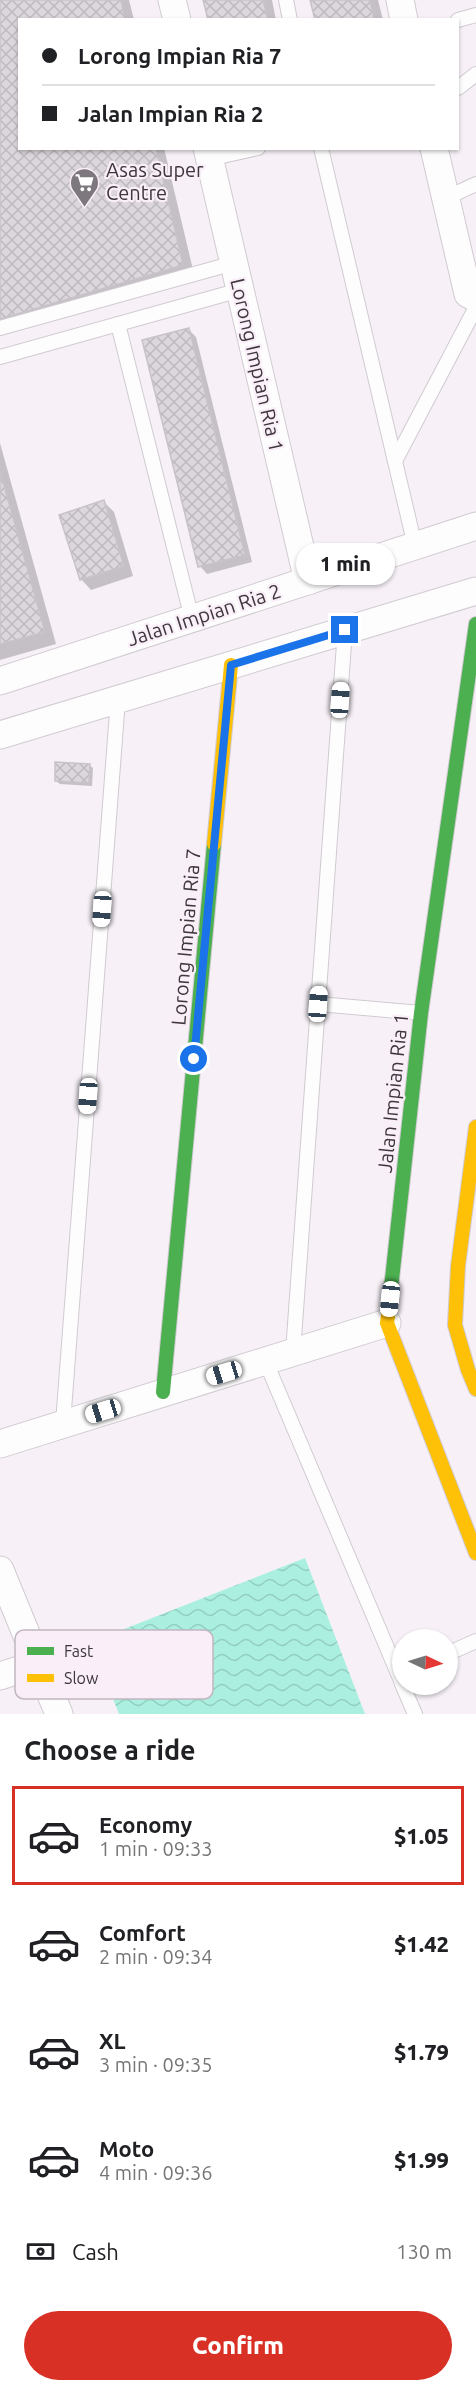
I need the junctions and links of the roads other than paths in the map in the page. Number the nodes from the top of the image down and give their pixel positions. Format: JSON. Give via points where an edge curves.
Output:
{"nodes":[{"id":1,"x":172,"y":0,"type":"edge"},
{"id":2,"x":286,"y":0,"type":"edge"},
{"id":3,"x":400,"y":0,"type":"edge"},
{"id":4,"x":476,"y":15,"type":"edge"},
{"id":5,"x":176,"y":18,"type":"edge"},
{"id":6,"x":290,"y":18,"type":"edge"},
{"id":7,"x":404,"y":18,"type":"edge"},
{"id":8,"x":459,"y":20,"type":"edge"},
{"id":9,"x":476,"y":74,"type":"edge"},
{"id":10,"x":459,"y":87,"type":"edge"},
{"id":11,"x":241,"y":150,"type":"edge"},
{"id":12,"x":321,"y":150,"type":"edge"},
{"id":13,"x":434,"y":150,"type":"edge"},
{"id":14,"x":208,"y":154,"type":"edge"},
{"id":15,"x":476,"y":184,"type":"edge"},
{"id":16,"x":446,"y":198,"type":"junction"},
{"id":17,"x":234,"y":263,"type":"junction"},
{"id":18,"x":240,"y":290,"type":"junction"},
{"id":19,"x":476,"y":298,"type":"edge"},
{"id":20,"x":476,"y":307,"type":"edge"},
{"id":21,"x":118,"y":324,"type":"junction"},
{"id":22,"x":0,"y":328,"type":"edge"},
{"id":23,"x":0,"y":357,"type":"edge"},
{"id":24,"x":395,"y":461,"type":"junction"},
{"id":25,"x":476,"y":526,"type":"edge"},
{"id":26,"x":415,"y":546,"type":"junction"},
{"id":27,"x":308,"y":581,"type":"junction"},
{"id":28,"x":476,"y":591,"type":"edge"},
{"id":29,"x":192,"y":619,"type":"junction"},
{"id":30,"x":476,"y":624,"type":"edge"},
{"id":31,"x":345,"y":630,"type":"junction"},
{"id":32,"x":231,"y":665,"type":"junction"},
{"id":33,"x":0,"y":681,"type":"edge"},
{"id":34,"x":118,"y":699,"type":"junction"},
{"id":35,"x":0,"y":735,"type":"edge"},
{"id":36,"x":0,"y":743,"type":"edge"},
{"id":37,"x":318,"y":1004,"type":"junction"},
{"id":38,"x":421,"y":1013,"type":"junction"},
{"id":39,"x":476,"y":1127,"type":"edge"},
{"id":40,"x":387,"y":1323,"type":"junction"},
{"id":41,"x":293,"y":1352,"type":"junction"},
{"id":42,"x":265,"y":1360,"type":"junction"},
{"id":43,"x":476,"y":1389,"type":"edge"},
{"id":44,"x":163,"y":1392,"type":"junction"},
{"id":45,"x":63,"y":1423,"type":"junction"},
{"id":46,"x":0,"y":1444,"type":"edge"},
{"id":47,"x":476,"y":1553,"type":"edge"},
{"id":48,"x":0,"y":1570,"type":"edge"},
{"id":49,"x":24,"y":1630,"type":"edge"},
{"id":50,"x":476,"y":1641,"type":"edge"},
{"id":51,"x":458,"y":1649,"type":"edge"},
{"id":52,"x":392,"y":1658,"type":"edge"},
{"id":53,"x":15,"y":1671,"type":"edge"},
{"id":54,"x":0,"y":1676,"type":"edge"},
{"id":55,"x":407,"y":1695,"type":"edge"},
{"id":56,"x":52,"y":1699,"type":"edge"},
{"id":57,"x":58,"y":1714,"type":"edge"},
{"id":58,"x":415,"y":1714,"type":"edge"}],
"edges":[{"from":1,"to":5,"type":"street"},
{"from":2,"to":6,"type":"lane"},
{"from":3,"to":7,"type":"street"},
{"from":4,"to":8,"type":"lane"},
{"from":9,"to":10,"type":"lane"},
{"from":11,"to":14,"type":"lane"},
{"from":12,"to":24,"type":"lane"},
{"from":13,"to":16,"type":"street"},
{"from":14,"to":17,"type":"street","name":"Lorong Impian Ria 1"},
{"from":15,"to":16,"type":"lane"},
{"from":16,"to":19,"type":"street","via":[[468,294]]},
{"from":17,"to":18,"type":"street","name":"Lorong Impian Ria 1"},
{"from":17,"to":22,"type":"lane"},
{"from":18,"to":21,"type":"lane"},
{"from":18,"to":27,"type":"street","name":"Lorong Impian Ria 1"},
{"from":20,"to":24,"type":"lane"},
{"from":21,"to":23,"type":"lane"},
{"from":21,"to":29,"type":"lane"},
{"from":24,"to":26,"type":"lane"},
{"from":25,"to":26,"type":"street","name":"Jalan Impian Ria 2"},
{"from":26,"to":27,"type":"street","name":"Jalan Impian Ria 2"},
{"from":27,"to":29,"type":"street","name":"Jalan Impian Ria 2"},
{"from":28,"to":31,"type":"street"},
{"from":29,"to":33,"type":"street","name":"Jalan Impian Ria 2"},
{"from":30,"to":38,"type":"street","name":"Jalan Impian Ria 1"},
{"from":31,"to":32,"type":"street"},
{"from":31,"to":37,"type":"lane"},
{"from":32,"to":34,"type":"street"},
{"from":32,"to":44,"type":"street","name":"Lorong Impian Ria 7"},
{"from":34,"to":35,"type":"street"},
{"from":34,"to":45,"type":"lane"},
{"from":35,"to":36,"type":"street"},
{"from":37,"to":38,"type":"lane"},
{"from":37,"to":41,"type":"lane"},
{"from":38,"to":40,"type":"street","name":"Jalan Impian Ria 1"},
{"from":39,"to":43,"type":"street","via":[[458,1266],[455,1325]]},
{"from":40,"to":41,"type":"street"},
{"from":40,"to":47,"type":"street","name":"Jalan Impian Ria 1"},
{"from":41,"to":42,"type":"street"},
{"from":42,"to":44,"type":"street"},
{"from":42,"to":52,"type":"lane"},
{"from":44,"to":45,"type":"street"},
{"from":45,"to":46,"type":"street"},
{"from":48,"to":49,"type":"street"},
{"from":50,"to":51,"type":"lane"},
{"from":53,"to":54,"type":"street"},
{"from":55,"to":58,"type":"lane"},
{"from":56,"to":57,"type":"street"}]}
